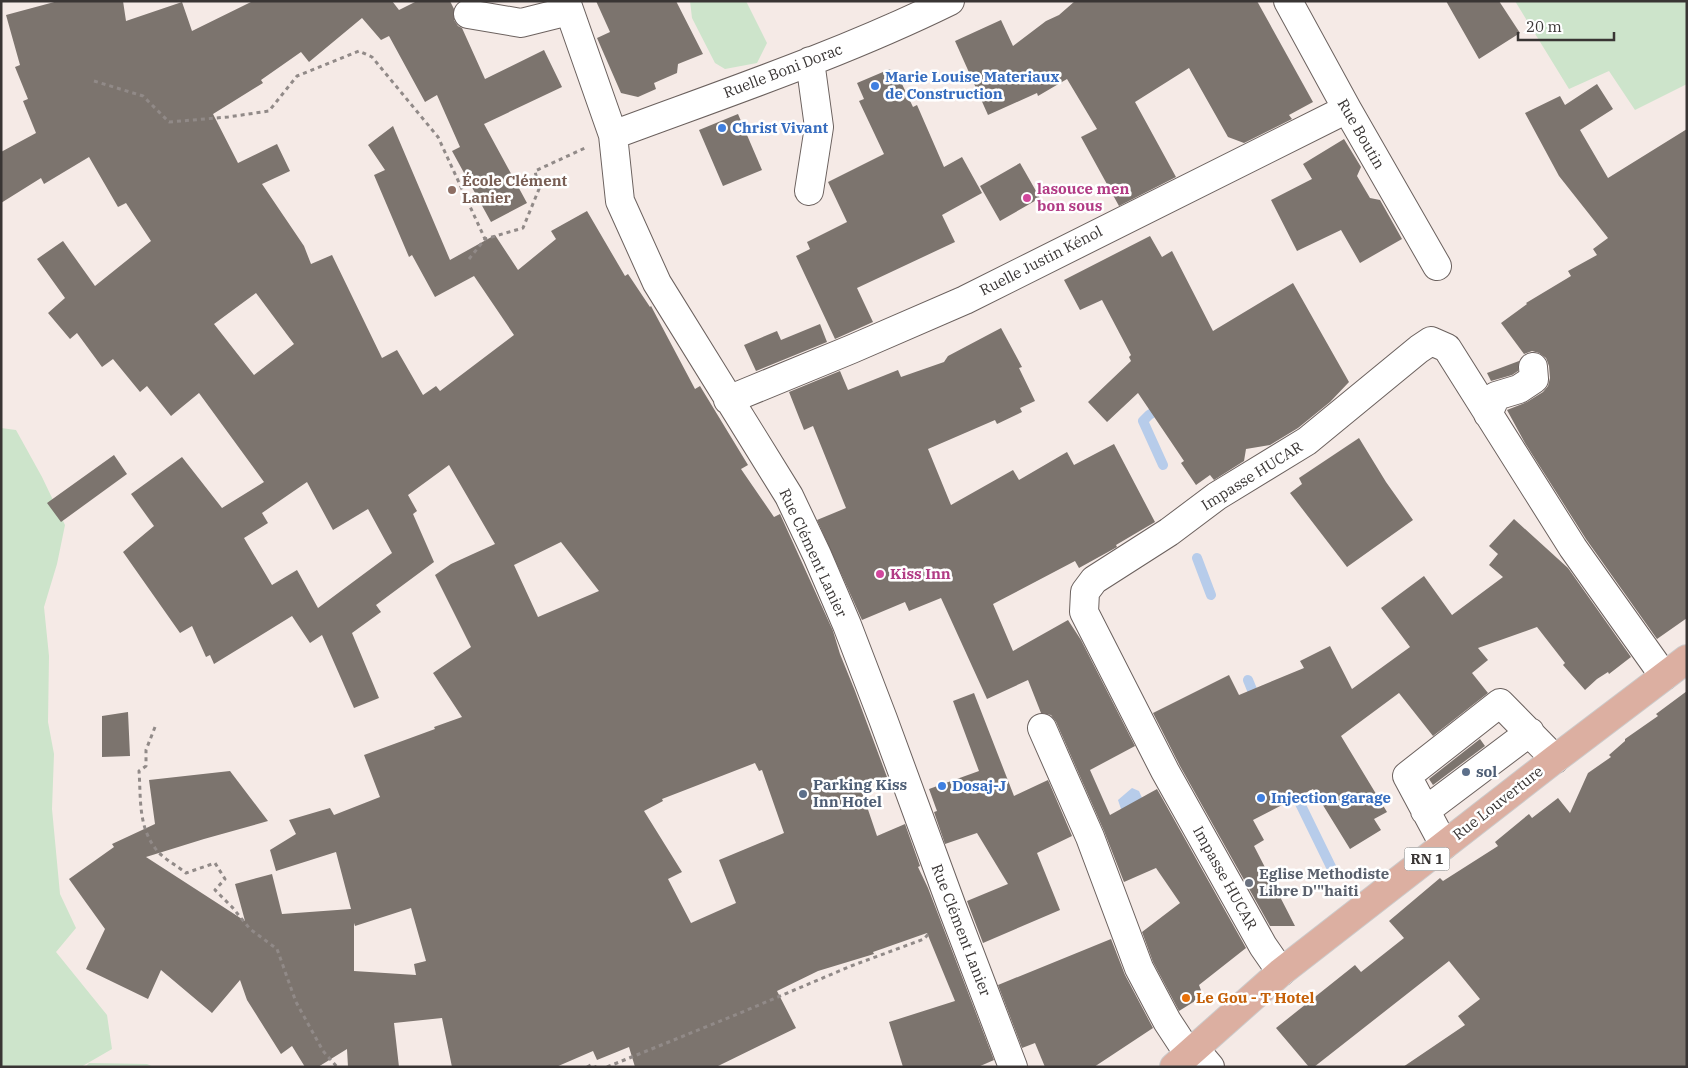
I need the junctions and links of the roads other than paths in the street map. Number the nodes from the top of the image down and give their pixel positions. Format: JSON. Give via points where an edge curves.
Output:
{"nodes":[{"id":1,"x":950,"y":1,"type":"edge"},
{"id":2,"x":1288,"y":1,"type":"edge"},
{"id":3,"x":567,"y":6,"type":"edge"},
{"id":4,"x":468,"y":14,"type":"dead end"},
{"id":5,"x":810,"y":61,"type":"junction"},
{"id":6,"x":1347,"y":109,"type":"junction"},
{"id":7,"x":613,"y":135,"type":"junction"},
{"id":8,"x":809,"y":191,"type":"dead end"},
{"id":9,"x":1437,"y":266,"type":"dead end"},
{"id":10,"x":1533,"y":367,"type":"dead end"},
{"id":11,"x":728,"y":400,"type":"junction"},
{"id":12,"x":1488,"y":414,"type":"junction"},
{"id":13,"x":1687,"y":659,"type":"edge"},
{"id":14,"x":1664,"y":676,"type":"junction"},
{"id":15,"x":1042,"y":728,"type":"dead end"},
{"id":16,"x":1530,"y":732,"type":"junction"},
{"id":17,"x":1555,"y":758,"type":"junction"},
{"id":18,"x":1425,"y":811,"type":"junction"},
{"id":19,"x":1444,"y":845,"type":"junction"},
{"id":20,"x":1281,"y":972,"type":"junction"},
{"id":21,"x":1192,"y":1059,"type":"edge"},
{"id":22,"x":1013,"y":1067,"type":"edge"}],
"edges":[{"from":1,"to":5,"type":"street","name":"Ruelle Boni Dorac"},
{"from":2,"to":6,"type":"street","name":"Rue Boutin"},
{"from":3,"to":4,"type":"street","via":[[521,23]]},
{"from":3,"to":7,"type":"street","name":"Rue Clément Lanier"},
{"from":5,"to":7,"type":"street","name":"Ruelle Boni Dorac"},
{"from":5,"to":8,"type":"street","via":[[819,128]]},
{"from":6,"to":9,"type":"street","name":"Rue Boutin"},
{"from":6,"to":11,"type":"street","name":"Ruelle Justin Kénol","via":[[964,300]]},
{"from":7,"to":11,"type":"street","name":"Rue Clément Lanier","via":[[620,201],[657,283]]},
{"from":10,"to":12,"type":"street","via":[[1534,379],[1519,389],[1496,396]]},
{"from":11,"to":22,"type":"street","name":"Rue Clément Lanier","via":[[789,496],[847,625]]},
{"from":12,"to":14,"type":"street","name":"Impasse HUCAR","via":[[1573,548]]},
{"from":12,"to":20,"type":"street","name":"Impasse HUCAR","via":[[1447,348],[1431,341],[1307,441],[1217,496],[1169,532],[1094,580],[1085,592],[1084,612],[1165,771],[1263,946]]},
{"from":13,"to":14,"type":"main road","name":"Rue Louverture","number":"RN 1"},
{"from":14,"to":17,"type":"main road","name":"Rue Louverture","number":"RN 1"},
{"from":15,"to":21,"type":"street","via":[[1090,837],[1138,968]]},
{"from":16,"to":17,"type":"street"},
{"from":16,"to":18,"type":"street"},
{"from":16,"to":18,"type":"street","via":[[1500,703],[1407,776]]},
{"from":17,"to":19,"type":"main road","name":"Rue Louverture","number":"RN 1"},
{"from":18,"to":19,"type":"street"},
{"from":19,"to":20,"type":"main road","name":"Rue Louverture","number":"RN 1"},
{"from":20,"to":21,"type":"main road","name":"Rue Louverture","number":"RN 1"}]}
